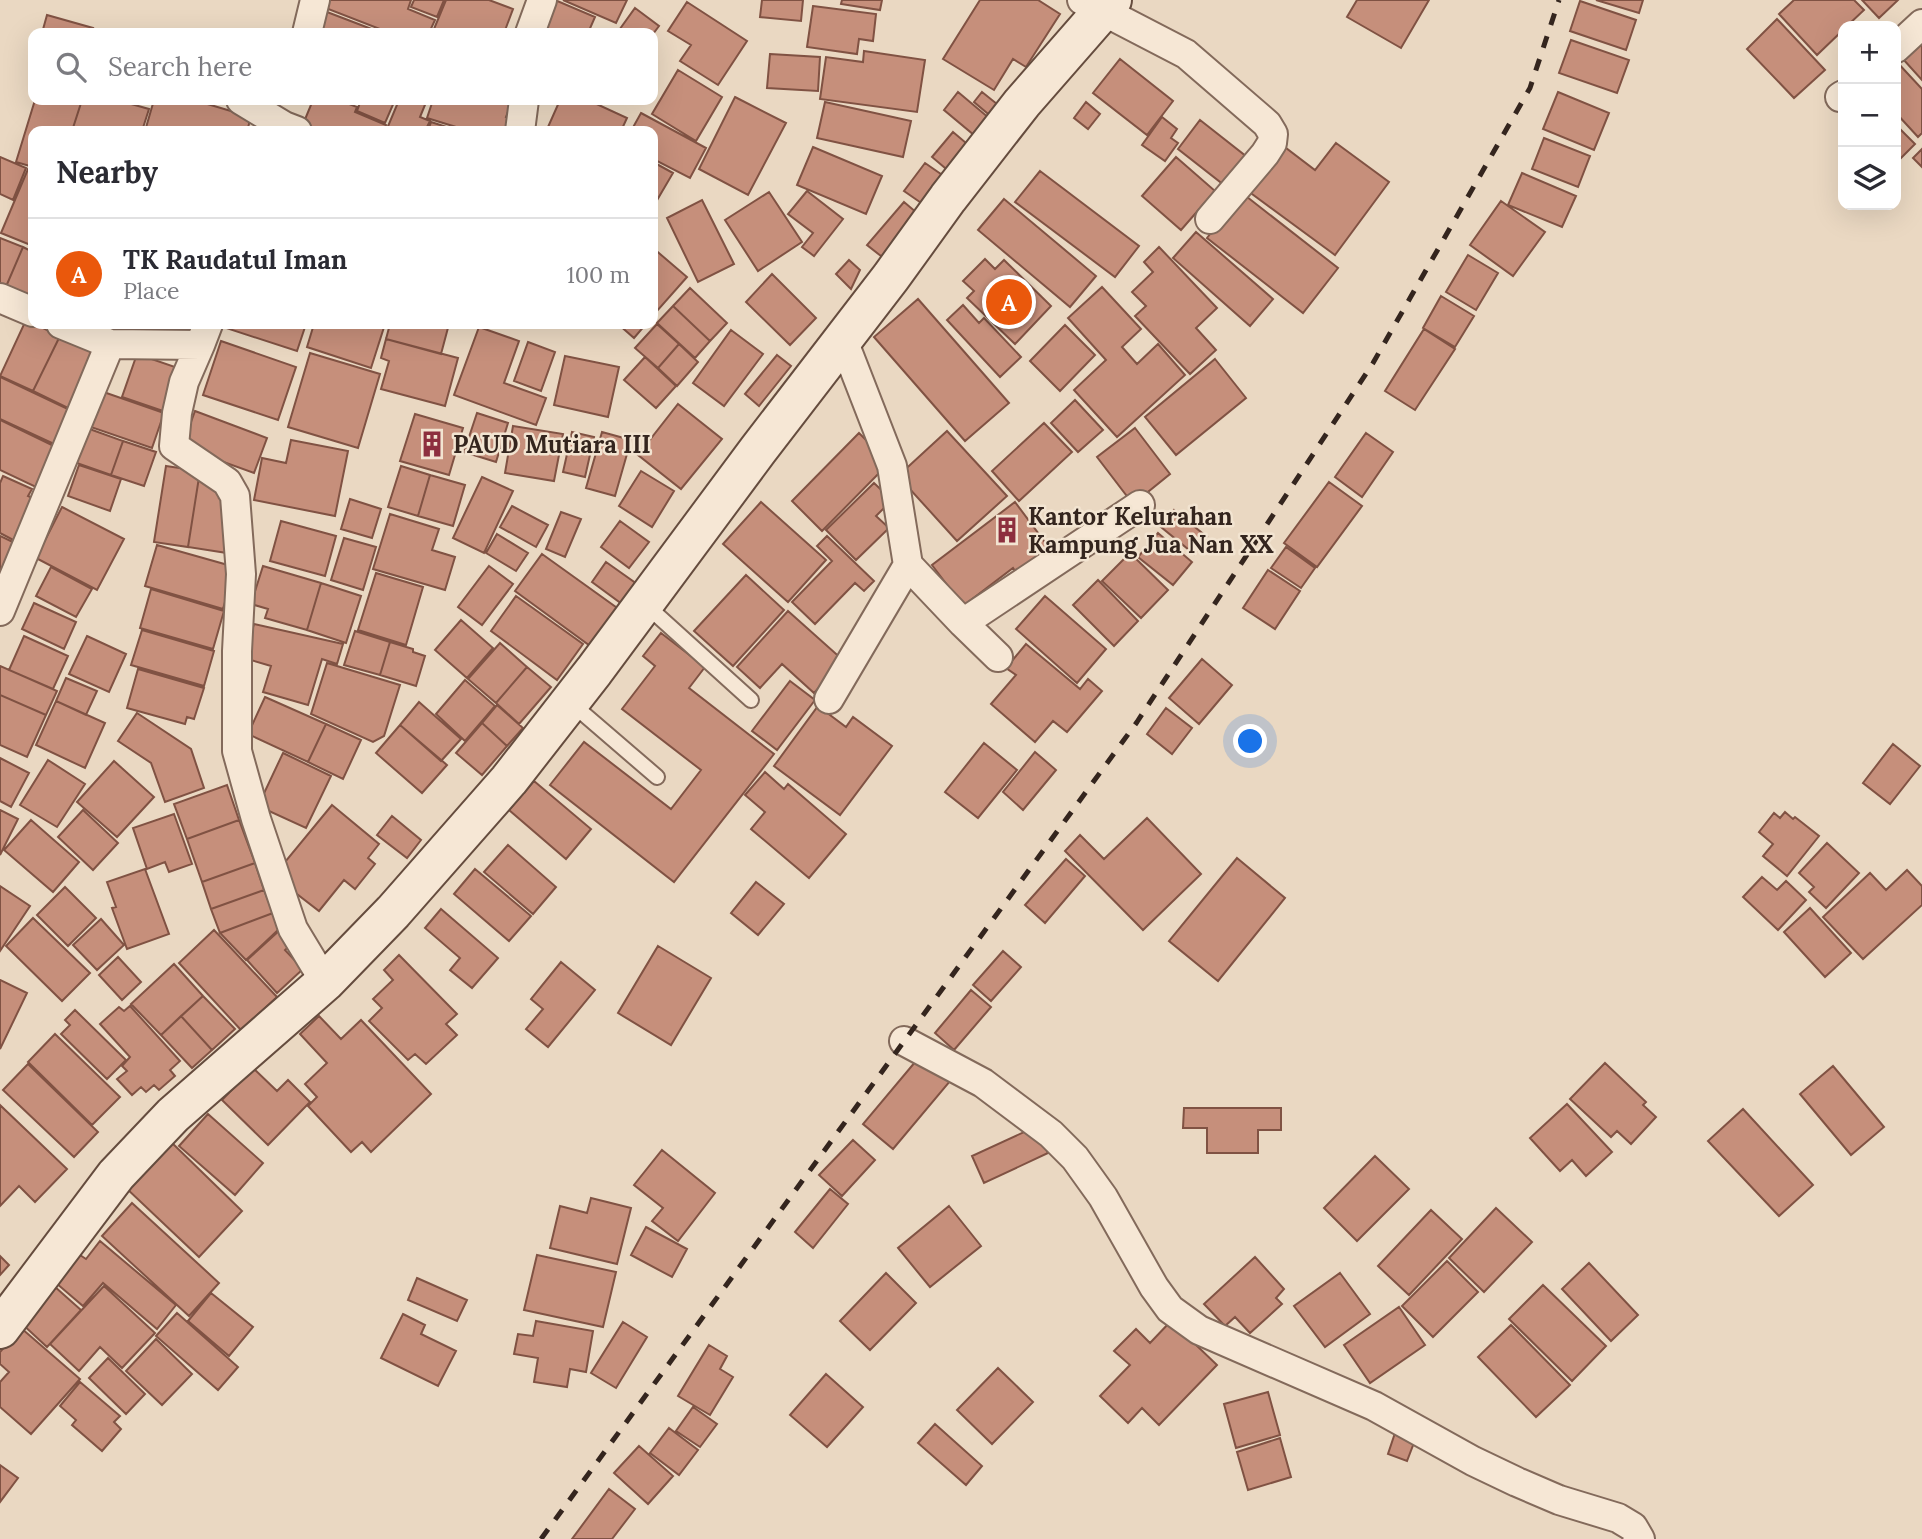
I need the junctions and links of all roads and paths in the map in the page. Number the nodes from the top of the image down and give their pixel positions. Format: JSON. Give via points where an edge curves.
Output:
{"nodes":[{"id":1,"x":315,"y":0,"type":"edge"},
{"id":2,"x":542,"y":0,"type":"edge"},
{"id":3,"x":1099,"y":4,"type":"edge"},
{"id":4,"x":1922,"y":24,"type":"edge"},
{"id":5,"x":308,"y":28,"type":"edge"},
{"id":6,"x":532,"y":28,"type":"edge"},
{"id":7,"x":1901,"y":43,"type":"edge"},
{"id":8,"x":252,"y":105,"type":"edge"},
{"id":9,"x":523,"y":105,"type":"edge"},
{"id":10,"x":288,"y":122,"type":"edge"},
{"id":11,"x":521,"y":126,"type":"edge"},
{"id":12,"x":1210,"y":219,"type":"dead end"},
{"id":13,"x":0,"y":298,"type":"edge"},
{"id":14,"x":28,"y":310,"type":"edge"},
{"id":15,"x":73,"y":329,"type":"edge"},
{"id":16,"x":204,"y":334,"type":"edge"},
{"id":17,"x":843,"y":340,"type":"junction"},
{"id":18,"x":110,"y":344,"type":"junction"},
{"id":19,"x":1140,"y":505,"type":"dead end"},
{"id":20,"x":908,"y":565,"type":"junction"},
{"id":21,"x":644,"y":604,"type":"junction"},
{"id":22,"x":0,"y":611,"type":"edge"},
{"id":23,"x":963,"y":623,"type":"junction"},
{"id":24,"x":998,"y":657,"type":"dead end"},
{"id":25,"x":829,"y":699,"type":"dead end"},
{"id":26,"x":751,"y":700,"type":"dead end"},
{"id":27,"x":570,"y":702,"type":"junction"},
{"id":28,"x":657,"y":777,"type":"dead end"},
{"id":29,"x":325,"y":982,"type":"junction"},
{"id":30,"x":904,"y":1041,"type":"dead end"},
{"id":31,"x":0,"y":1329,"type":"edge"},
{"id":32,"x":1640,"y":1539,"type":"edge"}],
"edges":[{"from":1,"to":5,"type":"street"},
{"from":2,"to":6,"type":"street"},
{"from":3,"to":12,"type":"street","via":[[1186,54],[1273,134],[1265,154]]},
{"from":3,"to":17,"type":"street"},
{"from":4,"to":7,"type":"street"},
{"from":8,"to":10,"type":"street"},
{"from":9,"to":11,"type":"street"},
{"from":13,"to":14,"type":"street"},
{"from":15,"to":18,"type":"street"},
{"from":16,"to":18,"type":"street"},
{"from":16,"to":29,"type":"street","via":[[184,382],[174,446],[227,482],[235,496],[241,574],[237,751],[293,929]]},
{"from":17,"to":20,"type":"street","via":[[892,466]]},
{"from":17,"to":21,"type":"street"},
{"from":18,"to":22,"type":"street"},
{"from":19,"to":23,"type":"street"},
{"from":20,"to":23,"type":"street"},
{"from":20,"to":25,"type":"street"},
{"from":21,"to":26,"type":"lane"},
{"from":21,"to":27,"type":"street"},
{"from":23,"to":24,"type":"street"},
{"from":27,"to":28,"type":"lane"},
{"from":27,"to":29,"type":"street","via":[[450,849]]},
{"from":29,"to":31,"type":"street","via":[[173,1115],[125,1165]]},
{"from":30,"to":32,"type":"street","via":[[983,1083],[1051,1134],[1103,1197],[1170,1309],[1199,1330],[1374,1406],[1517,1482],[1618,1518],[1633,1527]]}]}
